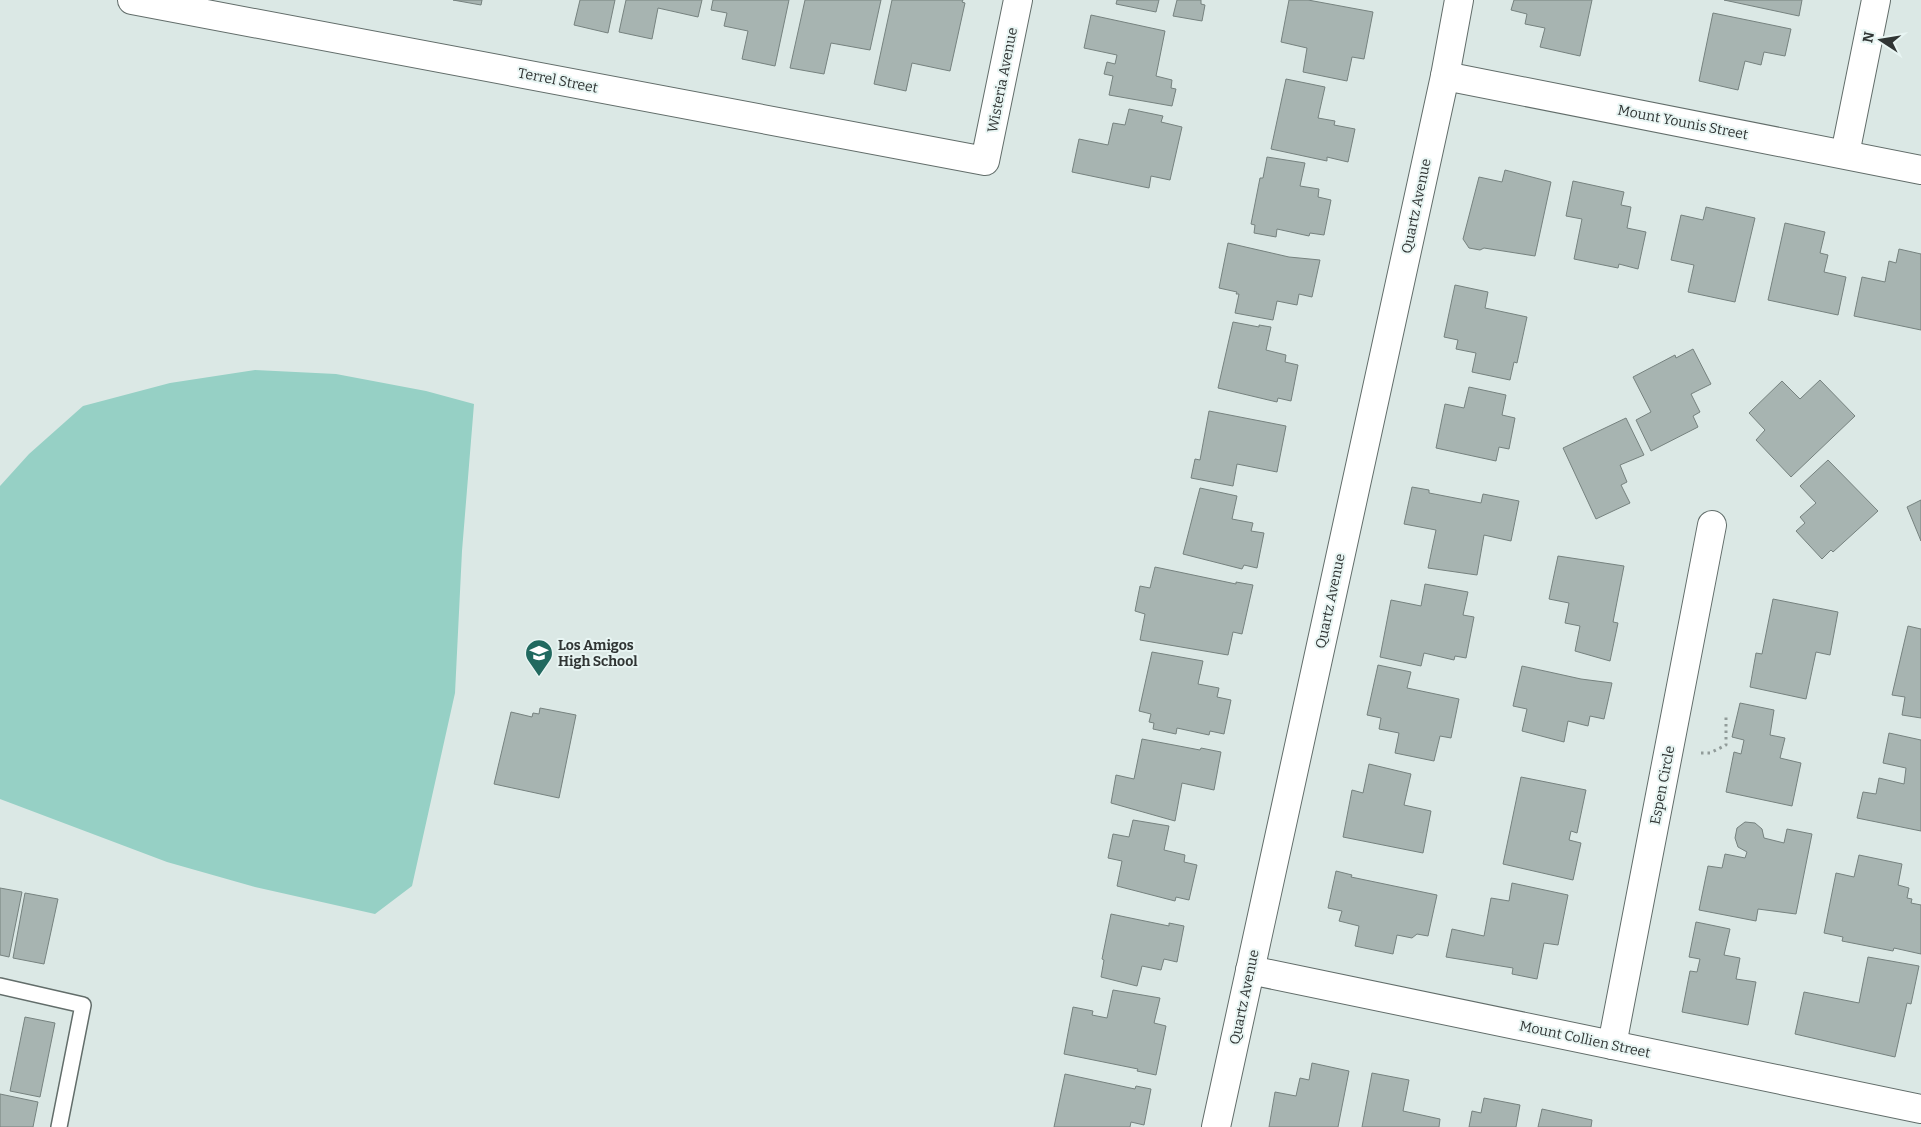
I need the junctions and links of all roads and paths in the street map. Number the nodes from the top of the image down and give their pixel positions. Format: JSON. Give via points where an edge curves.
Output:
{"nodes":[{"id":1,"x":132,"y":0,"type":"edge"},
{"id":2,"x":1018,"y":0,"type":"edge"},
{"id":3,"x":1459,"y":0,"type":"edge"},
{"id":4,"x":1876,"y":0,"type":"edge"},
{"id":5,"x":1445,"y":76,"type":"junction"},
{"id":6,"x":1845,"y":154,"type":"junction"},
{"id":7,"x":985,"y":161,"type":"joint"},
{"id":8,"x":1921,"y":170,"type":"edge"},
{"id":9,"x":1712,"y":525,"type":"dead end"},
{"id":10,"x":1726,"y":716,"type":"dead end"},
{"id":11,"x":1700,"y":753,"type":"dead end"},
{"id":12,"x":1250,"y":970,"type":"junction"},
{"id":13,"x":0,"y":986,"type":"edge"},
{"id":14,"x":1612,"y":1045,"type":"junction"},
{"id":15,"x":1921,"y":1109,"type":"edge"},
{"id":16,"x":59,"y":1127,"type":"edge"},
{"id":17,"x":1216,"y":1127,"type":"edge"}],
"edges":[{"from":1,"to":7,"type":"street","name":"Terrel Street"},
{"from":2,"to":7,"type":"street","name":"Wisteria Avenue"},
{"from":3,"to":5,"type":"street","name":"Quartz Avenue"},
{"from":4,"to":6,"type":"street"},
{"from":5,"to":6,"type":"street","name":"Mount Younis Street"},
{"from":5,"to":12,"type":"street","name":"Quartz Avenue"},
{"from":6,"to":8,"type":"street","name":"Mount Younis Street"},
{"from":9,"to":14,"type":"street","name":"Espen Circle"},
{"from":10,"to":11,"type":"path","via":[[1726,745],[1710,753]]},
{"from":12,"to":14,"type":"street","name":"Mount Collien Street"},
{"from":12,"to":17,"type":"street","name":"Quartz Avenue"},
{"from":13,"to":16,"type":"lane","via":[[83,1005]]},
{"from":14,"to":15,"type":"street","name":"Mount Collien Street"}]}
